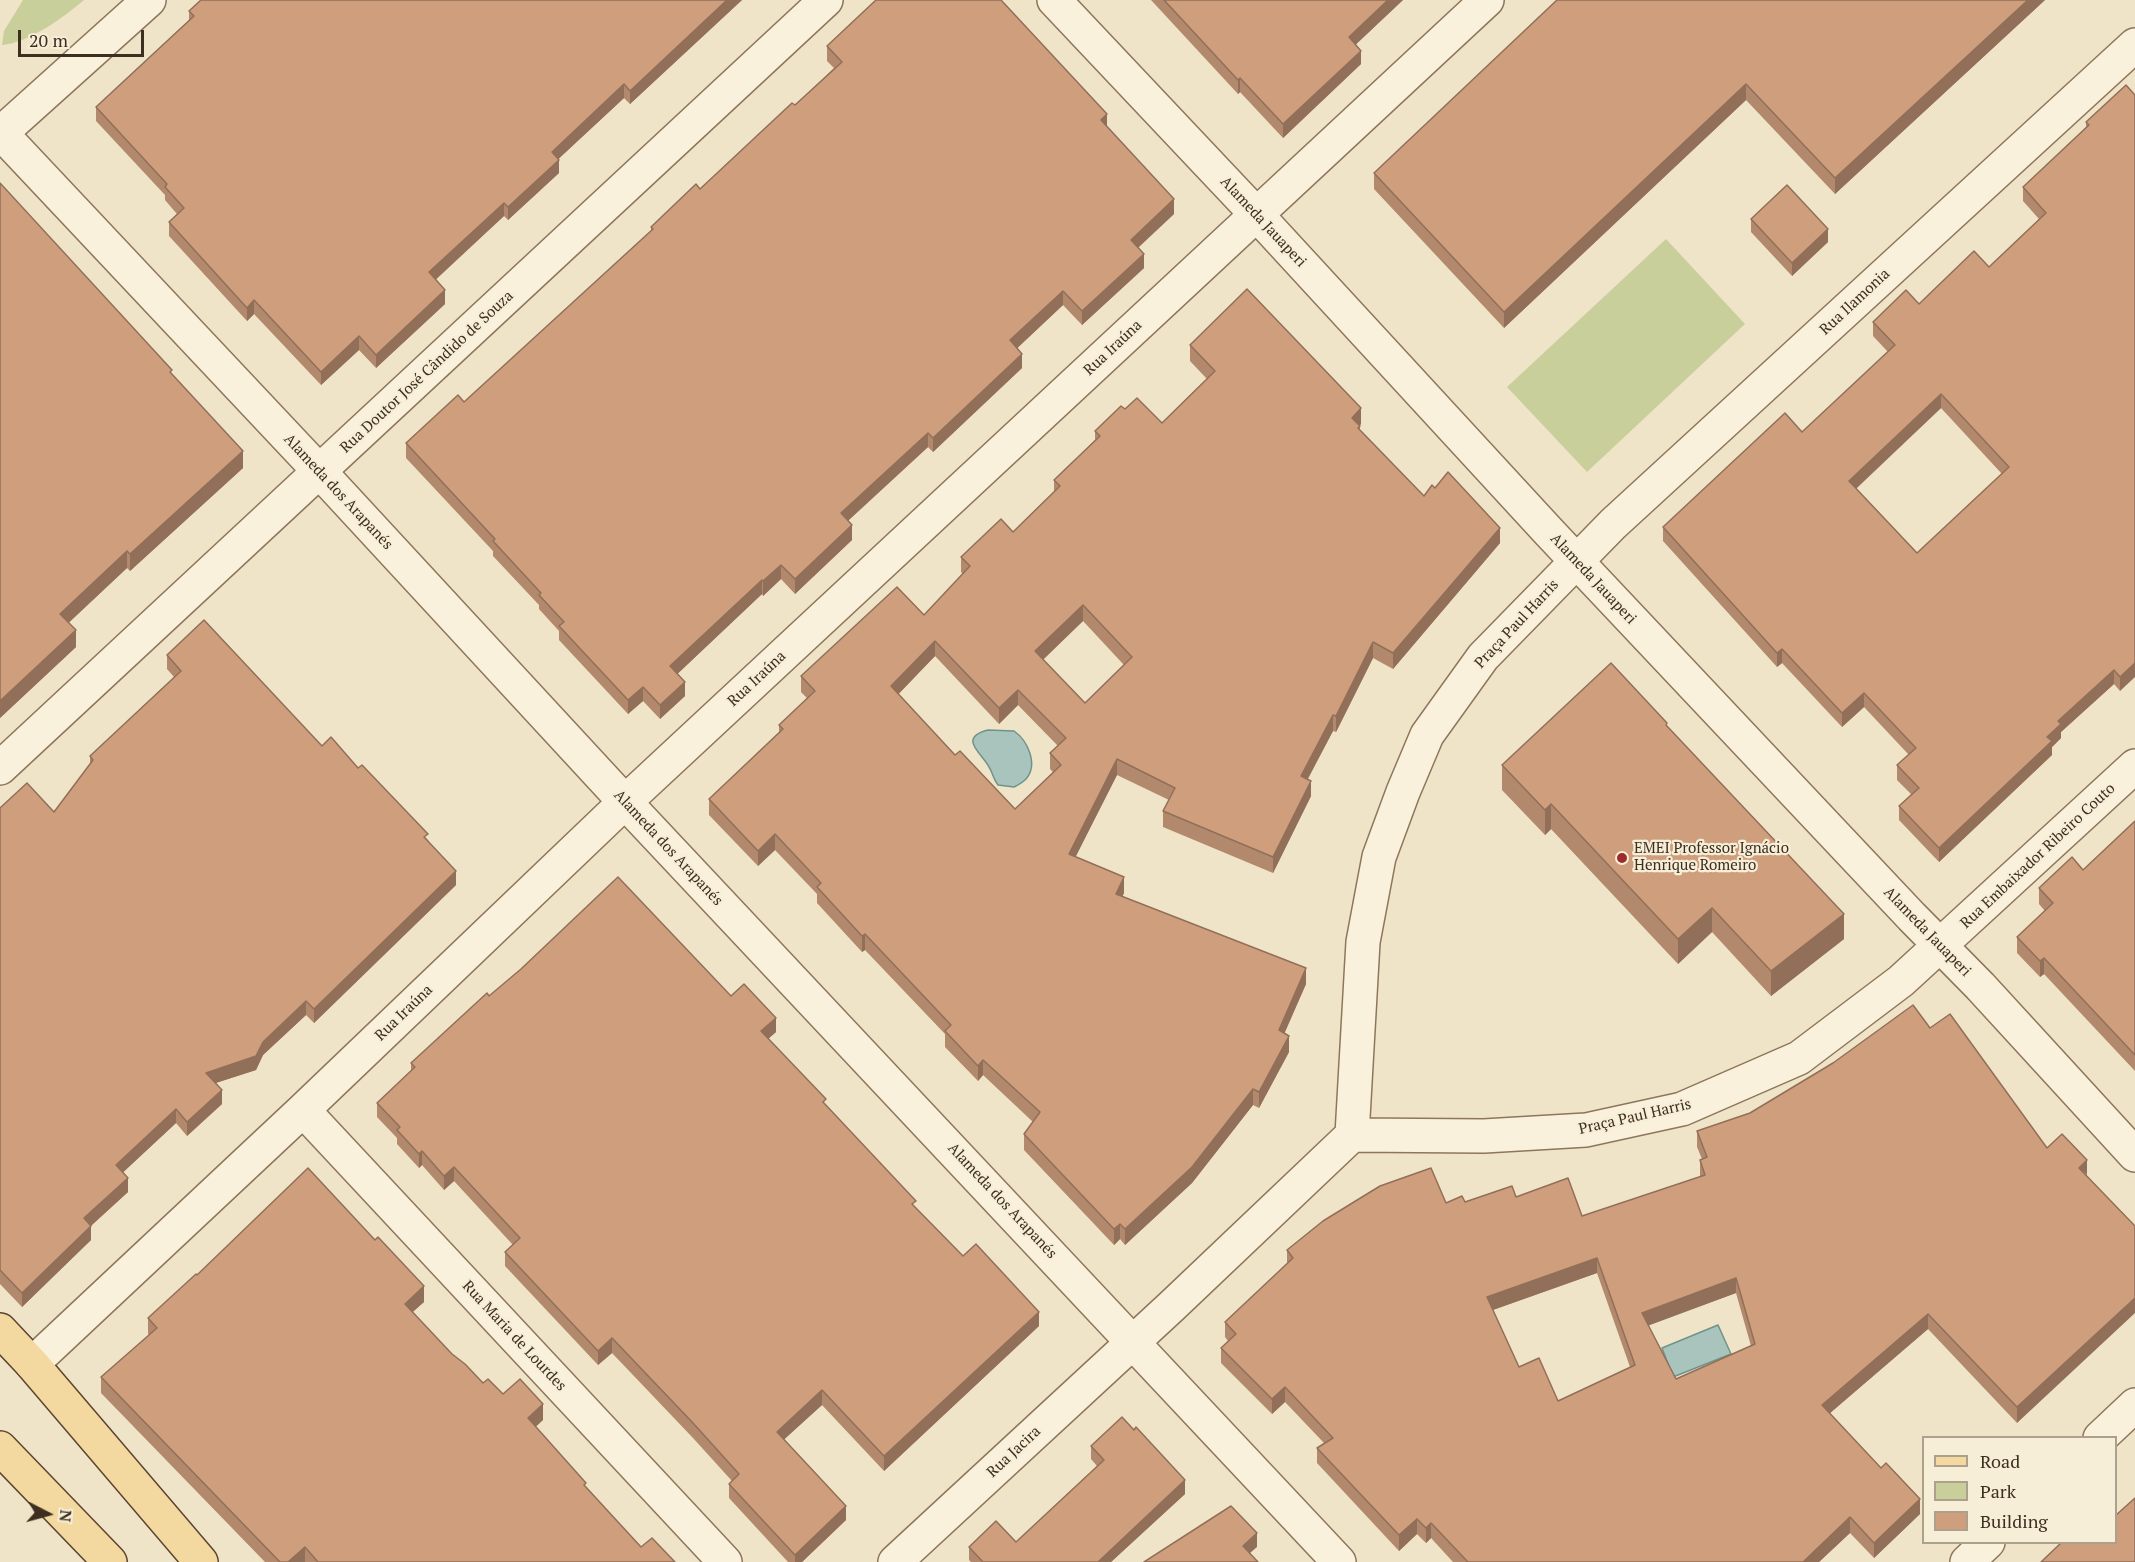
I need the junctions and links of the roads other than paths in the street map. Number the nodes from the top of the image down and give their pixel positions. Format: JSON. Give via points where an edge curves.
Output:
{"nodes":[{"id":1,"x":149,"y":0,"type":"edge"},
{"id":2,"x":826,"y":0,"type":"edge"},
{"id":3,"x":1054,"y":0,"type":"edge"},
{"id":4,"x":1487,"y":0,"type":"edge"},
{"id":5,"x":2135,"y":45,"type":"edge"},
{"id":6,"x":0,"y":132,"type":"edge"},
{"id":7,"x":1257,"y":215,"type":"junction"},
{"id":8,"x":320,"y":472,"type":"junction"},
{"id":9,"x":1576,"y":561,"type":"junction"},
{"id":10,"x":2135,"y":766,"type":"edge"},
{"id":11,"x":0,"y":768,"type":"edge"},
{"id":12,"x":625,"y":802,"type":"junction"},
{"id":13,"x":1942,"y":946,"type":"junction"},
{"id":14,"x":303,"y":1110,"type":"junction"},
{"id":15,"x":1352,"y":1135,"type":"junction"},
{"id":16,"x":2135,"y":1155,"type":"edge"},
{"id":17,"x":0,"y":1330,"type":"edge"},
{"id":18,"x":1132,"y":1342,"type":"junction"},
{"id":19,"x":32,"y":1364,"type":"junction"},
{"id":20,"x":2135,"y":1405,"type":"edge"},
{"id":21,"x":2101,"y":1436,"type":"edge"},
{"id":22,"x":0,"y":1448,"type":"edge"},
{"id":23,"x":1986,"y":1544,"type":"edge"},
{"id":24,"x":110,"y":1562,"type":"edge"},
{"id":25,"x":201,"y":1562,"type":"edge"},
{"id":26,"x":724,"y":1562,"type":"edge"},
{"id":27,"x":895,"y":1562,"type":"edge"},
{"id":28,"x":1339,"y":1562,"type":"edge"},
{"id":29,"x":1967,"y":1562,"type":"edge"}],
"edges":[{"from":1,"to":6,"type":"street"},
{"from":2,"to":8,"type":"street","name":"Rua Doutor José Cândido de Souza"},
{"from":3,"to":7,"type":"street","name":"Alameda Jauaperi"},
{"from":4,"to":7,"type":"street","name":"Rua Iraúna"},
{"from":5,"to":9,"type":"street","name":"Rua Ilamonia"},
{"from":6,"to":8,"type":"street","name":"Alameda dos Arapanés"},
{"from":7,"to":9,"type":"street","name":"Alameda Jauaperi"},
{"from":7,"to":12,"type":"street","name":"Rua Iraúna"},
{"from":8,"to":11,"type":"street","name":"Rua Doutor José Cândido de Souza"},
{"from":8,"to":12,"type":"street","name":"Alameda dos Arapanés"},
{"from":9,"to":13,"type":"street","name":"Alameda Jauaperi"},
{"from":9,"to":15,"type":"street","name":"Praça Paul Harris","via":[[1483,657],[1427,735],[1403,792],[1379,857],[1363,942]]},
{"from":10,"to":13,"type":"street","name":"Rua Embaixador Ribeiro Couto"},
{"from":12,"to":14,"type":"street","name":"Rua Iraúna"},
{"from":12,"to":18,"type":"street","name":"Alameda dos Arapanés"},
{"from":13,"to":15,"type":"street","name":"Praça Paul Harris","via":[[1799,1058],[1682,1109],[1586,1130],[1484,1136]]},
{"from":13,"to":16,"type":"street","name":"Alameda Jauaperi"},
{"from":14,"to":19,"type":"street","name":"Rua Iraúna"},
{"from":14,"to":26,"type":"street","name":"Rua Maria de Lourdes"},
{"from":15,"to":18,"type":"street"},
{"from":17,"to":19,"type":"main road"},
{"from":18,"to":27,"type":"street","name":"Rua Jacira"},
{"from":18,"to":28,"type":"street","name":"Alameda dos Arapanés"},
{"from":19,"to":25,"type":"main road"},
{"from":20,"to":21,"type":"street"},
{"from":22,"to":24,"type":"main road"},
{"from":23,"to":29,"type":"street"}]}
